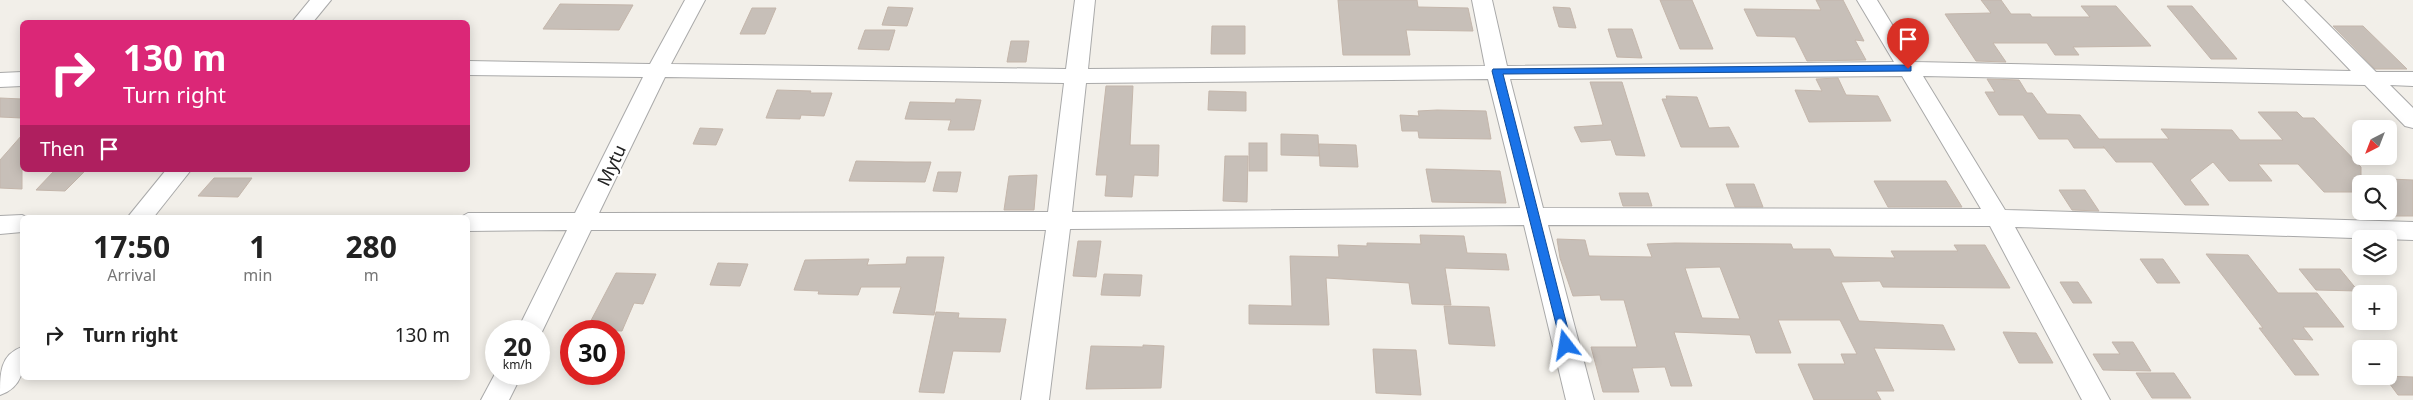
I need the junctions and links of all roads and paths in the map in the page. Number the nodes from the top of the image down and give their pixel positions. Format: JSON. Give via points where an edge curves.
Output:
{"nodes":[{"id":1,"x":321,"y":0,"type":"edge"},
{"id":2,"x":695,"y":0,"type":"edge"},
{"id":3,"x":1085,"y":0,"type":"edge"},
{"id":4,"x":1482,"y":0,"type":"edge"},
{"id":5,"x":1867,"y":0,"type":"edge"},
{"id":6,"x":2293,"y":0,"type":"edge"},
{"id":7,"x":304,"y":20,"type":"edge"},
{"id":8,"x":470,"y":68,"type":"edge"},
{"id":9,"x":1908,"y":69,"type":"junction"},
{"id":10,"x":656,"y":70,"type":"junction"},
{"id":11,"x":1497,"y":71,"type":"junction"},
{"id":12,"x":1075,"y":76,"type":"junction"},
{"id":13,"x":2370,"y":78,"type":"junction"},
{"id":14,"x":20,"y":79,"type":"edge"},
{"id":15,"x":2413,"y":79,"type":"edge"},
{"id":16,"x":0,"y":80,"type":"edge"},
{"id":17,"x":2413,"y":121,"type":"edge"},
{"id":18,"x":177,"y":172,"type":"edge"},
{"id":19,"x":142,"y":215,"type":"edge"},
{"id":20,"x":1534,"y":216,"type":"junction"},
{"id":21,"x":1998,"y":218,"type":"junction"},
{"id":22,"x":1059,"y":221,"type":"junction"},
{"id":23,"x":470,"y":222,"type":"edge"},
{"id":24,"x":584,"y":223,"type":"junction"},
{"id":25,"x":20,"y":224,"type":"edge"},
{"id":26,"x":0,"y":225,"type":"edge"},
{"id":27,"x":2413,"y":231,"type":"edge"},
{"id":28,"x":536,"y":320,"type":"edge"},
{"id":29,"x":20,"y":359,"type":"edge"},
{"id":30,"x":0,"y":384,"type":"edge"},
{"id":31,"x":503,"y":385,"type":"edge"},
{"id":32,"x":495,"y":400,"type":"edge"},
{"id":33,"x":1035,"y":400,"type":"edge"},
{"id":34,"x":1580,"y":400,"type":"edge"},
{"id":35,"x":2096,"y":400,"type":"edge"}],
"edges":[{"from":1,"to":7,"type":"street"},
{"from":2,"to":10,"type":"street","name":"Mytu"},
{"from":3,"to":12,"type":"street"},
{"from":4,"to":11,"type":"street"},
{"from":5,"to":9,"type":"street"},
{"from":6,"to":13,"type":"street"},
{"from":8,"to":10,"type":"street"},
{"from":9,"to":11,"type":"street"},
{"from":9,"to":13,"type":"street"},
{"from":9,"to":21,"type":"street"},
{"from":10,"to":12,"type":"street"},
{"from":10,"to":24,"type":"street","name":"Mytu"},
{"from":11,"to":12,"type":"street"},
{"from":11,"to":20,"type":"street"},
{"from":12,"to":22,"type":"street"},
{"from":13,"to":15,"type":"street"},
{"from":13,"to":17,"type":"street"},
{"from":14,"to":16,"type":"street"},
{"from":18,"to":19,"type":"street"},
{"from":20,"to":21,"type":"street"},
{"from":20,"to":22,"type":"street"},
{"from":20,"to":34,"type":"street"},
{"from":21,"to":27,"type":"street"},
{"from":21,"to":35,"type":"street"},
{"from":22,"to":24,"type":"street"},
{"from":22,"to":33,"type":"street"},
{"from":23,"to":24,"type":"street"},
{"from":24,"to":28,"type":"street","name":"Mytu"},
{"from":25,"to":26,"type":"street"},
{"from":29,"to":30,"type":"street"},
{"from":31,"to":32,"type":"street"}]}
